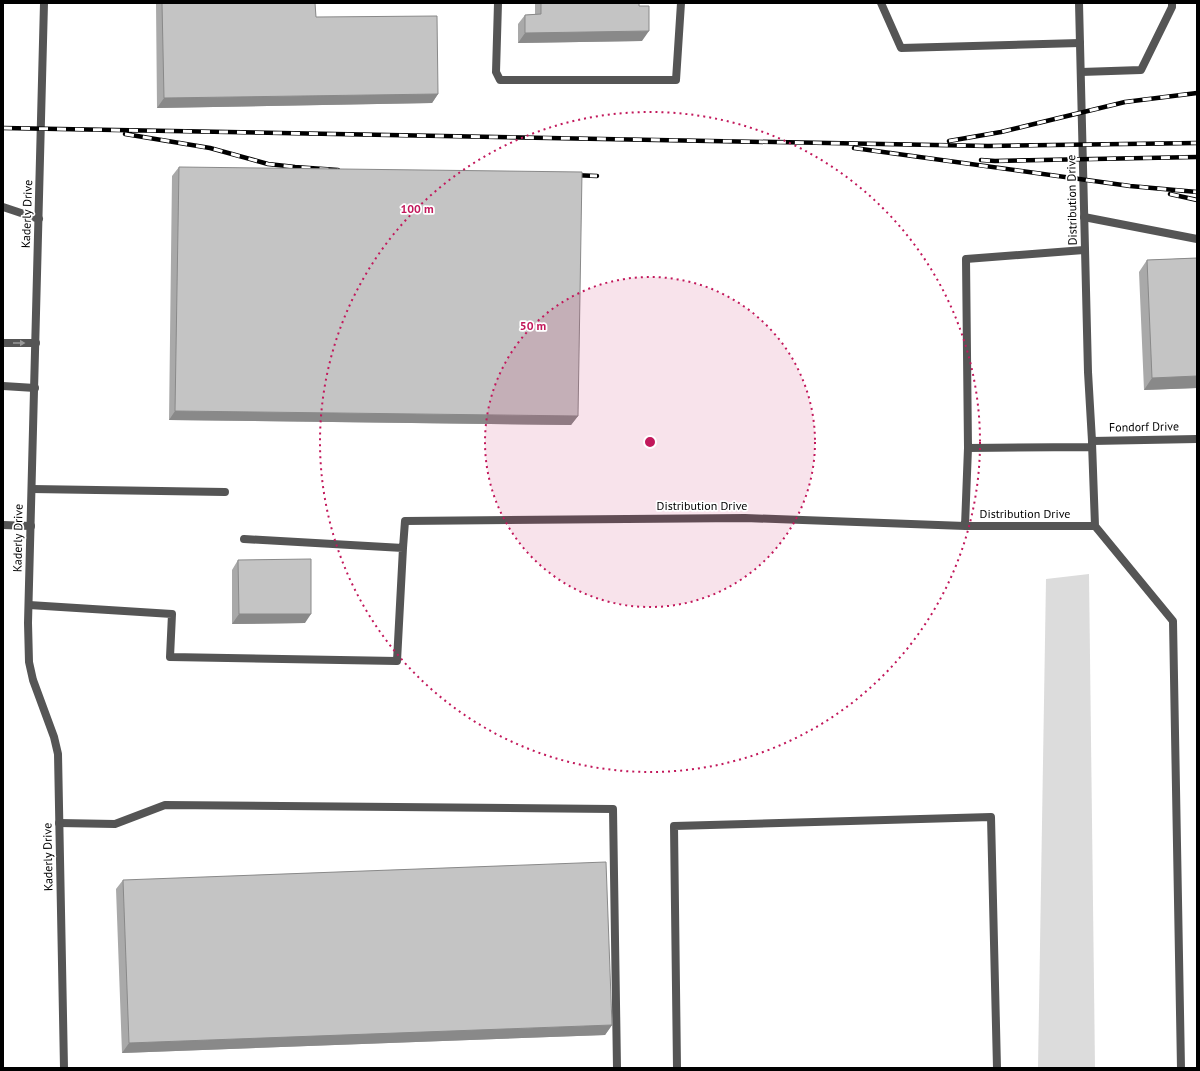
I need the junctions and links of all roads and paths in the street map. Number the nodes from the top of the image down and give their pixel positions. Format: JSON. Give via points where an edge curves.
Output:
{"nodes":[{"id":1,"x":44,"y":3,"type":"edge"},
{"id":2,"x":498,"y":3,"type":"edge"},
{"id":3,"x":681,"y":3,"type":"edge"},
{"id":4,"x":881,"y":3,"type":"edge"},
{"id":5,"x":1079,"y":3,"type":"edge"},
{"id":6,"x":1172,"y":3,"type":"edge"},
{"id":7,"x":1080,"y":43,"type":"junction"},
{"id":8,"x":1080,"y":72,"type":"junction"},
{"id":9,"x":3,"y":207,"type":"edge"},
{"id":10,"x":1084,"y":217,"type":"junction"},
{"id":11,"x":39,"y":219,"type":"junction"},
{"id":12,"x":1197,"y":239,"type":"edge"},
{"id":13,"x":1084,"y":250,"type":"junction"},
{"id":14,"x":3,"y":343,"type":"edge"},
{"id":15,"x":36,"y":343,"type":"junction"},
{"id":16,"x":3,"y":386,"type":"edge"},
{"id":17,"x":35,"y":388,"type":"junction"},
{"id":18,"x":1197,"y":438,"type":"edge"},
{"id":19,"x":1092,"y":444,"type":"junction"},
{"id":20,"x":968,"y":448,"type":"junction"},
{"id":21,"x":32,"y":489,"type":"junction"},
{"id":22,"x":224,"y":492,"type":"dead end"},
{"id":23,"x":3,"y":525,"type":"edge"},
{"id":24,"x":31,"y":526,"type":"junction"},
{"id":25,"x":965,"y":526,"type":"junction"},
{"id":26,"x":1095,"y":526,"type":"junction"},
{"id":27,"x":244,"y":539,"type":"dead end"},
{"id":28,"x":403,"y":548,"type":"junction"},
{"id":29,"x":29,"y":605,"type":"junction"},
{"id":30,"x":59,"y":822,"type":"junction"},
{"id":31,"x":64,"y":1068,"type":"edge"},
{"id":32,"x":617,"y":1068,"type":"edge"},
{"id":33,"x":677,"y":1068,"type":"edge"},
{"id":34,"x":997,"y":1068,"type":"edge"},
{"id":35,"x":1181,"y":1068,"type":"edge"}],
"edges":[{"from":1,"to":11,"type":"street","name":"Kaderly Drive"},
{"from":2,"to":3,"type":"street","via":[[496,72],[500,80],[676,80]]},
{"from":4,"to":7,"type":"street","via":[[901,48]]},
{"from":5,"to":7,"type":"street","name":"Distribution Drive"},
{"from":6,"to":8,"type":"street","via":[[1141,70]]},
{"from":7,"to":8,"type":"street","name":"Distribution Drive"},
{"from":8,"to":10,"type":"street","name":"Distribution Drive"},
{"from":9,"to":11,"type":"street"},
{"from":10,"to":12,"type":"street"},
{"from":10,"to":13,"type":"street","name":"Distribution Drive"},
{"from":11,"to":15,"type":"street","name":"Kaderly Drive"},
{"from":13,"to":19,"type":"street","name":"Distribution Drive"},
{"from":13,"to":20,"type":"street","via":[[966,259]]},
{"from":14,"to":15,"type":"street","one_way":true},
{"from":15,"to":17,"type":"street","name":"Kaderly Drive"},
{"from":16,"to":17,"type":"street"},
{"from":17,"to":21,"type":"street","name":"Kaderly Drive"},
{"from":18,"to":19,"type":"street","name":"Fondorf Drive"},
{"from":19,"to":20,"type":"street","name":"Fondorf Drive"},
{"from":19,"to":26,"type":"street","name":"Distribution Drive"},
{"from":20,"to":25,"type":"street"},
{"from":21,"to":22,"type":"street"},
{"from":21,"to":24,"type":"street","name":"Kaderly Drive"},
{"from":23,"to":24,"type":"street"},
{"from":24,"to":29,"type":"street","name":"Kaderly Drive"},
{"from":25,"to":26,"type":"street","name":"Distribution Drive"},
{"from":25,"to":28,"type":"street","name":"Distribution Drive","via":[[745,518],[405,521]]},
{"from":26,"to":35,"type":"street","via":[[1173,621]]},
{"from":27,"to":28,"type":"street"},
{"from":28,"to":29,"type":"street","via":[[397,660],[170,657],[172,614]]},
{"from":29,"to":30,"type":"street","name":"Kaderly Drive","via":[[29,662],[32,680],[58,754]]},
{"from":30,"to":31,"type":"street","name":"Kaderly Drive"},
{"from":30,"to":32,"type":"street","via":[[115,824],[164,805],[613,809]]},
{"from":33,"to":34,"type":"street","via":[[674,826],[991,817]]}]}
